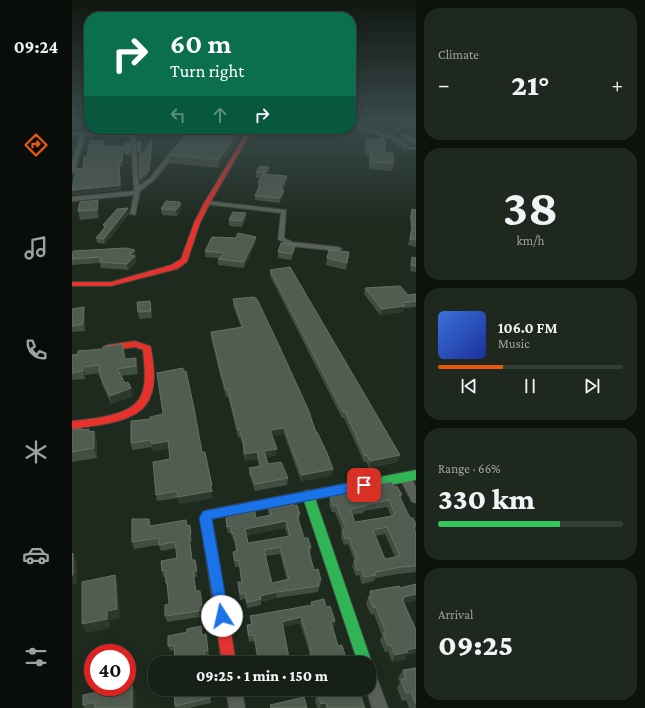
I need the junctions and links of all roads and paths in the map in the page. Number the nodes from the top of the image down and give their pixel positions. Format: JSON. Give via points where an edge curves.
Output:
{"nodes":[{"id":1,"x":77,"y":155,"type":"edge"},
{"id":2,"x":134,"y":155,"type":"edge"},
{"id":3,"x":171,"y":155,"type":"edge"},
{"id":4,"x":236,"y":155,"type":"edge"},
{"id":5,"x":72,"y":171,"type":"edge"},
{"id":6,"x":137,"y":191,"type":"junction"},
{"id":7,"x":72,"y":199,"type":"edge"},
{"id":8,"x":207,"y":203,"type":"junction"},
{"id":9,"x":133,"y":214,"type":"dead end"},
{"id":10,"x":338,"y":249,"type":"edge"},
{"id":11,"x":72,"y":284,"type":"edge"},
{"id":12,"x":97,"y":350,"type":"edge"},
{"id":13,"x":72,"y":425,"type":"edge"},
{"id":14,"x":411,"y":476,"type":"edge"},
{"id":15,"x":308,"y":495,"type":"junction"},
{"id":16,"x":416,"y":498,"type":"edge"},
{"id":17,"x":228,"y":656,"type":"edge"},
{"id":18,"x":363,"y":656,"type":"edge"},
{"id":19,"x":235,"y":696,"type":"edge"},
{"id":20,"x":376,"y":696,"type":"edge"},
{"id":21,"x":237,"y":708,"type":"edge"},
{"id":22,"x":380,"y":708,"type":"edge"}],
"edges":[{"from":1,"to":5,"type":"street"},
{"from":2,"to":6,"type":"street"},
{"from":3,"to":6,"type":"street","via":[[152,179]]},
{"from":4,"to":8,"type":"street"},
{"from":6,"to":7,"type":"street"},
{"from":6,"to":9,"type":"street"},
{"from":8,"to":10,"type":"street","via":[[284,211],[281,239],[290,244]]},
{"from":8,"to":11,"type":"street","via":[[184,260],[174,267],[111,284]]},
{"from":12,"to":13,"type":"street","via":[[135,344],[147,348],[147,385],[142,403],[122,414]]},
{"from":14,"to":15,"type":"street"},
{"from":14,"to":16,"type":"street"},
{"from":15,"to":17,"type":"street","via":[[213,513],[206,518]]},
{"from":15,"to":18,"type":"street"},
{"from":19,"to":21,"type":"street"},
{"from":20,"to":22,"type":"street"}]}
